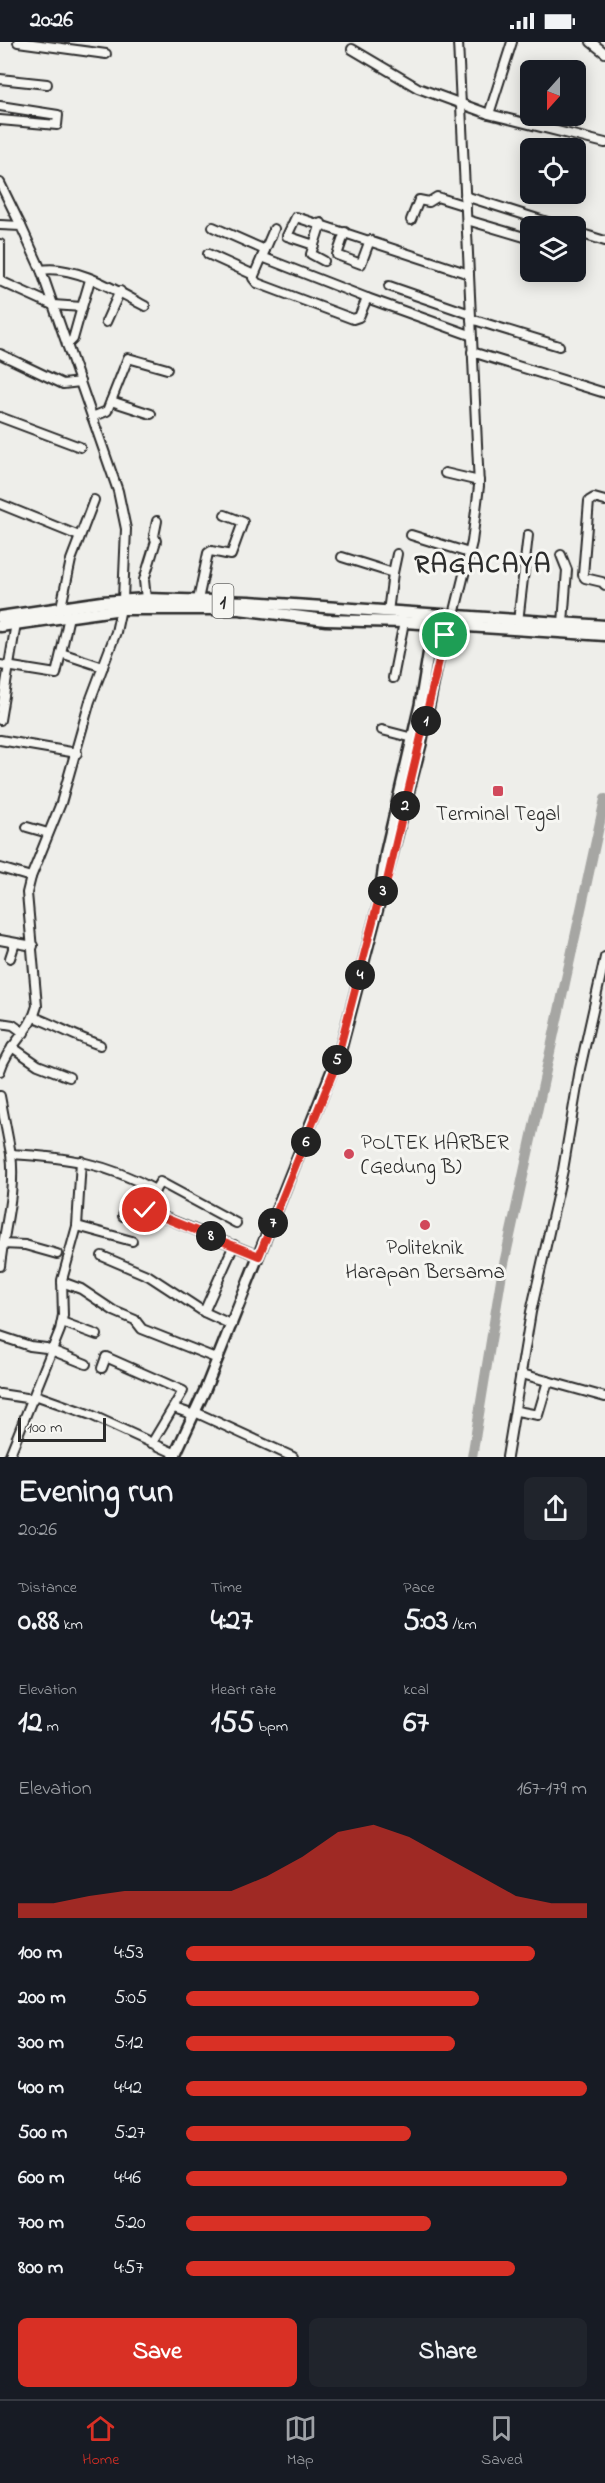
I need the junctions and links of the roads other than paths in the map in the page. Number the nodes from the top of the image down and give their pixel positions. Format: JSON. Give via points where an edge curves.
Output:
{"nodes":[{"id":1,"x":18,"y":42,"type":"edge"},
{"id":2,"x":458,"y":42,"type":"edge"},
{"id":3,"x":512,"y":42,"type":"edge"},
{"id":4,"x":591,"y":42,"type":"edge"},
{"id":5,"x":352,"y":49,"type":"dead end"},
{"id":6,"x":605,"y":53,"type":"edge"},
{"id":7,"x":106,"y":54,"type":"dead end"},
{"id":8,"x":0,"y":79,"type":"edge"},
{"id":9,"x":47,"y":84,"type":"dead end"},
{"id":10,"x":461,"y":104,"type":"junction"},
{"id":11,"x":0,"y":106,"type":"edge"},
{"id":12,"x":489,"y":114,"type":"junction"},
{"id":13,"x":0,"y":120,"type":"edge"},
{"id":14,"x":605,"y":144,"type":"edge"},
{"id":15,"x":0,"y":183,"type":"edge"},
{"id":16,"x":465,"y":196,"type":"junction"},
{"id":17,"x":466,"y":206,"type":"junction"},
{"id":18,"x":528,"y":216,"type":"edge"},
{"id":19,"x":411,"y":220,"type":"dead end"},
{"id":20,"x":466,"y":220,"type":"junction"},
{"id":21,"x":321,"y":224,"type":"junction"},
{"id":22,"x":0,"y":225,"type":"edge"},
{"id":23,"x":21,"y":226,"type":"junction"},
{"id":24,"x":213,"y":227,"type":"dead end"},
{"id":25,"x":274,"y":229,"type":"dead end"},
{"id":26,"x":345,"y":232,"type":"junction"},
{"id":27,"x":586,"y":235,"type":"edge"},
{"id":28,"x":520,"y":236,"type":"edge"},
{"id":29,"x":370,"y":240,"type":"junction"},
{"id":30,"x":605,"y":241,"type":"edge"},
{"id":31,"x":0,"y":244,"type":"edge"},
{"id":32,"x":314,"y":245,"type":"junction"},
{"id":33,"x":208,"y":254,"type":"dead end"},
{"id":34,"x":264,"y":254,"type":"junction"},
{"id":35,"x":324,"y":261,"type":"dead end"},
{"id":36,"x":43,"y":269,"type":"junction"},
{"id":37,"x":469,"y":274,"type":"junction"},
{"id":38,"x":254,"y":275,"type":"junction"},
{"id":39,"x":0,"y":279,"type":"edge"},
{"id":40,"x":90,"y":280,"type":"junction"},
{"id":41,"x":388,"y":286,"type":"dead end"},
{"id":42,"x":120,"y":291,"type":"junction"},
{"id":43,"x":367,"y":298,"type":"junction"},
{"id":44,"x":56,"y":305,"type":"junction"},
{"id":45,"x":145,"y":306,"type":"dead end"},
{"id":46,"x":82,"y":307,"type":"junction"},
{"id":47,"x":471,"y":317,"type":"junction"},
{"id":48,"x":106,"y":322,"type":"dead end"},
{"id":49,"x":470,"y":335,"type":"junction"},
{"id":50,"x":68,"y":344,"type":"junction"},
{"id":51,"x":559,"y":346,"type":"dead end"},
{"id":52,"x":472,"y":352,"type":"junction"},
{"id":53,"x":0,"y":354,"type":"edge"},
{"id":54,"x":167,"y":369,"type":"dead end"},
{"id":55,"x":80,"y":382,"type":"junction"},
{"id":56,"x":605,"y":393,"type":"edge"},
{"id":57,"x":111,"y":401,"type":"junction"},
{"id":58,"x":151,"y":414,"type":"dead end"},
{"id":59,"x":0,"y":417,"type":"edge"},
{"id":60,"x":94,"y":417,"type":"junction"},
{"id":61,"x":80,"y":447,"type":"dead end"},
{"id":62,"x":445,"y":473,"type":"dead end"},
{"id":63,"x":479,"y":481,"type":"junction"},
{"id":64,"x":93,"y":500,"type":"dead end"},
{"id":65,"x":605,"y":501,"type":"edge"},
{"id":66,"x":0,"y":504,"type":"edge"},
{"id":67,"x":225,"y":515,"type":"dead end"},
{"id":68,"x":158,"y":521,"type":"dead end"},
{"id":69,"x":411,"y":535,"type":"dead end"},
{"id":70,"x":79,"y":536,"type":"junction"},
{"id":71,"x":528,"y":536,"type":"dead end"},
{"id":72,"x":469,"y":553,"type":"junction"},
{"id":73,"x":398,"y":554,"type":"dead end"},
{"id":74,"x":561,"y":555,"type":"dead end"},
{"id":75,"x":342,"y":557,"type":"dead end"},
{"id":76,"x":393,"y":573,"type":"junction"},
{"id":77,"x":605,"y":585,"type":"edge"},
{"id":78,"x":146,"y":598,"type":"junction"},
{"id":79,"x":198,"y":600,"type":"junction"},
{"id":80,"x":123,"y":604,"type":"junction"},
{"id":81,"x":388,"y":608,"type":"junction"},
{"id":82,"x":65,"y":612,"type":"junction"},
{"id":83,"x":519,"y":616,"type":"junction"},
{"id":84,"x":0,"y":617,"type":"edge"},
{"id":85,"x":451,"y":617,"type":"junction"},
{"id":86,"x":434,"y":619,"type":"junction"},
{"id":87,"x":563,"y":619,"type":"junction"},
{"id":88,"x":404,"y":622,"type":"junction"},
{"id":89,"x":16,"y":623,"type":"junction"},
{"id":90,"x":0,"y":626,"type":"edge"},
{"id":91,"x":605,"y":626,"type":"edge"},
{"id":92,"x":605,"y":635,"type":"edge"},
{"id":93,"x":61,"y":653,"type":"junction"},
{"id":94,"x":0,"y":665,"type":"edge"},
{"id":95,"x":10,"y":667,"type":"junction"},
{"id":96,"x":103,"y":667,"type":"junction"},
{"id":97,"x":393,"y":678,"type":"dead end"},
{"id":98,"x":427,"y":694,"type":"junction"},
{"id":99,"x":0,"y":720,"type":"edge"},
{"id":100,"x":382,"y":730,"type":"dead end"},
{"id":101,"x":413,"y":738,"type":"junction"},
{"id":102,"x":0,"y":740,"type":"edge"},
{"id":103,"x":77,"y":753,"type":"junction"},
{"id":104,"x":27,"y":827,"type":"dead end"},
{"id":105,"x":48,"y":833,"type":"junction"},
{"id":106,"x":0,"y":868,"type":"edge"},
{"id":107,"x":31,"y":877,"type":"junction"},
{"id":108,"x":380,"y":896,"type":"junction"},
{"id":109,"x":0,"y":940,"type":"edge"},
{"id":110,"x":15,"y":943,"type":"junction"},
{"id":111,"x":33,"y":946,"type":"junction"},
{"id":112,"x":605,"y":957,"type":"edge"},
{"id":113,"x":10,"y":958,"type":"dead end"},
{"id":114,"x":34,"y":1017,"type":"junction"},
{"id":115,"x":0,"y":1023,"type":"edge"},
{"id":116,"x":24,"y":1033,"type":"junction"},
{"id":117,"x":100,"y":1045,"type":"dead end"},
{"id":118,"x":12,"y":1047,"type":"junction"},
{"id":119,"x":0,"y":1071,"type":"edge"},
{"id":120,"x":69,"y":1077,"type":"dead end"},
{"id":121,"x":0,"y":1096,"type":"edge"},
{"id":122,"x":1,"y":1111,"type":"edge"},
{"id":123,"x":11,"y":1154,"type":"junction"},
{"id":124,"x":81,"y":1161,"type":"junction"},
{"id":125,"x":155,"y":1190,"type":"junction"},
{"id":126,"x":149,"y":1211,"type":"junction"},
{"id":127,"x":123,"y":1216,"type":"dead end"},
{"id":128,"x":236,"y":1223,"type":"dead end"},
{"id":129,"x":2,"y":1225,"type":"edge"},
{"id":130,"x":77,"y":1226,"type":"junction"},
{"id":131,"x":132,"y":1241,"type":"dead end"},
{"id":132,"x":2,"y":1244,"type":"junction"},
{"id":133,"x":234,"y":1245,"type":"junction"},
{"id":134,"x":57,"y":1254,"type":"dead end"},
{"id":135,"x":102,"y":1256,"type":"dead end"},
{"id":136,"x":259,"y":1256,"type":"junction"},
{"id":137,"x":0,"y":1266,"type":"edge"},
{"id":138,"x":62,"y":1282,"type":"junction"},
{"id":139,"x":204,"y":1312,"type":"junction"},
{"id":140,"x":62,"y":1322,"type":"junction"},
{"id":141,"x":228,"y":1323,"type":"junction"},
{"id":142,"x":97,"y":1335,"type":"dead end"},
{"id":143,"x":0,"y":1336,"type":"edge"},
{"id":144,"x":52,"y":1351,"type":"junction"},
{"id":145,"x":218,"y":1359,"type":"junction"},
{"id":146,"x":86,"y":1364,"type":"dead end"},
{"id":147,"x":102,"y":1368,"type":"dead end"},
{"id":148,"x":522,"y":1374,"type":"junction"},
{"id":149,"x":548,"y":1381,"type":"junction"},
{"id":150,"x":0,"y":1394,"type":"edge"},
{"id":151,"x":34,"y":1397,"type":"junction"},
{"id":152,"x":605,"y":1397,"type":"edge"},
{"id":153,"x":174,"y":1408,"type":"junction"},
{"id":154,"x":517,"y":1411,"type":"junction"},
{"id":155,"x":195,"y":1414,"type":"junction"},
{"id":156,"x":152,"y":1443,"type":"junction"},
{"id":157,"x":175,"y":1455,"type":"edge"},
{"id":158,"x":9,"y":1457,"type":"edge"},
{"id":159,"x":293,"y":1457,"type":"edge"},
{"id":160,"x":507,"y":1457,"type":"edge"}],
"edges":[{"from":1,"to":7,"type":"street"},
{"from":2,"to":10,"type":"street"},
{"from":3,"to":12,"type":"street"},
{"from":4,"to":6,"type":"street"},
{"from":5,"to":10,"type":"street","via":[[415,88]]},
{"from":8,"to":9,"type":"street"},
{"from":10,"to":12,"type":"street"},
{"from":10,"to":16,"type":"street"},
{"from":11,"to":13,"type":"street","via":[[58,115],[57,124]]},
{"from":12,"to":14,"type":"street"},
{"from":15,"to":23,"type":"street"},
{"from":16,"to":17,"type":"street"},
{"from":16,"to":18,"type":"street"},
{"from":17,"to":19,"type":"street","via":[[437,197],[429,202],[419,200]]},
{"from":17,"to":20,"type":"street"},
{"from":20,"to":28,"type":"street"},
{"from":20,"to":37,"type":"street"},
{"from":21,"to":26,"type":"street"},
{"from":21,"to":32,"type":"street"},
{"from":21,"to":32,"type":"street","via":[[296,217],[287,232],[288,237]]},
{"from":22,"to":23,"type":"street"},
{"from":23,"to":36,"type":"street"},
{"from":24,"to":34,"type":"street"},
{"from":25,"to":34,"type":"street"},
{"from":26,"to":29,"type":"street"},
{"from":26,"to":29,"type":"street","via":[[337,255],[361,264]]},
{"from":27,"to":30,"type":"street"},
{"from":29,"to":37,"type":"street"},
{"from":31,"to":39,"type":"street"},
{"from":32,"to":35,"type":"street","via":[[312,256]]},
{"from":33,"to":38,"type":"street"},
{"from":34,"to":38,"type":"street"},
{"from":34,"to":43,"type":"street"},
{"from":36,"to":40,"type":"street","via":[[76,273]]},
{"from":36,"to":44,"type":"street"},
{"from":37,"to":47,"type":"street"},
{"from":38,"to":43,"type":"street","via":[[257,284],[353,319],[360,317]]},
{"from":39,"to":44,"type":"street"},
{"from":40,"to":42,"type":"street"},
{"from":40,"to":46,"type":"street"},
{"from":41,"to":47,"type":"street"},
{"from":42,"to":45,"type":"street"},
{"from":42,"to":48,"type":"street"},
{"from":43,"to":49,"type":"street"},
{"from":44,"to":46,"type":"street"},
{"from":44,"to":50,"type":"street"},
{"from":46,"to":50,"type":"street"},
{"from":47,"to":49,"type":"street"},
{"from":47,"to":51,"type":"street"},
{"from":49,"to":52,"type":"street"},
{"from":50,"to":55,"type":"street"},
{"from":52,"to":56,"type":"street"},
{"from":52,"to":63,"type":"street"},
{"from":53,"to":55,"type":"street","via":[[62,383]]},
{"from":54,"to":57,"type":"street","via":[[128,358]]},
{"from":55,"to":60,"type":"street"},
{"from":57,"to":58,"type":"street"},
{"from":57,"to":60,"type":"street","via":[[105,414]]},
{"from":59,"to":61,"type":"street"},
{"from":60,"to":80,"type":"street","via":[[124,513]]},
{"from":62,"to":63,"type":"street"},
{"from":63,"to":72,"type":"street"},
{"from":64,"to":70,"type":"street"},
{"from":65,"to":77,"type":"street","via":[[590,499],[583,575]]},
{"from":66,"to":70,"type":"street"},
{"from":67,"to":79,"type":"street","via":[[242,521],[240,532],[231,555],[211,550],[208,553]]},
{"from":68,"to":78,"type":"street","via":[[144,580]]},
{"from":69,"to":72,"type":"street"},
{"from":70,"to":82,"type":"street","via":[[71,560]]},
{"from":71,"to":83,"type":"street"},
{"from":72,"to":85,"type":"street"},
{"from":73,"to":76,"type":"street"},
{"from":74,"to":87,"type":"street","via":[[567,570]]},
{"from":75,"to":76,"type":"street"},
{"from":76,"to":81,"type":"street"},
{"from":78,"to":79,"type":"highway","number":"1"},
{"from":78,"to":80,"type":"highway","number":"1"},
{"from":79,"to":81,"type":"highway","number":"1"},
{"from":80,"to":82,"type":"highway","number":"1"},
{"from":80,"to":88,"type":"highway","number":"1"},
{"from":80,"to":96,"type":"street"},
{"from":81,"to":86,"type":"highway","number":"1"},
{"from":82,"to":84,"type":"highway","number":"1"},
{"from":82,"to":89,"type":"highway","number":"1"},
{"from":82,"to":93,"type":"street"},
{"from":83,"to":85,"type":"highway","number":"1"},
{"from":83,"to":87,"type":"highway","number":"1"},
{"from":85,"to":86,"type":"highway","number":"1"},
{"from":85,"to":92,"type":"highway","number":"1"},
{"from":85,"to":98,"type":"main road"},
{"from":86,"to":88,"type":"highway","number":"1"},
{"from":86,"to":98,"type":"main road"},
{"from":87,"to":91,"type":"highway","number":"1"},
{"from":88,"to":97,"type":"street"},
{"from":89,"to":90,"type":"highway","number":"1"},
{"from":89,"to":95,"type":"street"},
{"from":93,"to":95,"type":"street","via":[[56,674]]},
{"from":93,"to":96,"type":"street"},
{"from":94,"to":95,"type":"street"},
{"from":95,"to":99,"type":"street"},
{"from":96,"to":103,"type":"street"},
{"from":98,"to":101,"type":"main road"},
{"from":98,"to":108,"type":"main road","via":[[386,885]]},
{"from":100,"to":101,"type":"street"},
{"from":101,"to":108,"type":"main road","via":[[386,851]]},
{"from":102,"to":103,"type":"street"},
{"from":103,"to":105,"type":"street"},
{"from":104,"to":105,"type":"street"},
{"from":105,"to":107,"type":"street"},
{"from":106,"to":107,"type":"street"},
{"from":107,"to":111,"type":"street","via":[[27,906]]},
{"from":108,"to":136,"type":"main road","via":[[338,1059]]},
{"from":109,"to":110,"type":"street"},
{"from":110,"to":111,"type":"street"},
{"from":110,"to":113,"type":"street"},
{"from":111,"to":114,"type":"street","via":[[37,989]]},
{"from":112,"to":148,"type":"street","via":[[531,1312]]},
{"from":114,"to":116,"type":"street"},
{"from":114,"to":117,"type":"street"},
{"from":115,"to":116,"type":"street","via":[[13,1025]]},
{"from":116,"to":118,"type":"street"},
{"from":118,"to":119,"type":"street"},
{"from":118,"to":120,"type":"street","via":[[38,1065]]},
{"from":121,"to":122,"type":"street"},
{"from":122,"to":123,"type":"street"},
{"from":123,"to":124,"type":"street"},
{"from":123,"to":129,"type":"street","via":[[14,1185]]},
{"from":124,"to":125,"type":"street","via":[[115,1170]]},
{"from":124,"to":130,"type":"street"},
{"from":125,"to":126,"type":"street"},
{"from":125,"to":128,"type":"street","via":[[160,1182]]},
{"from":126,"to":127,"type":"street","via":[[128,1205]]},
{"from":126,"to":133,"type":"street"},
{"from":129,"to":132,"type":"street"},
{"from":130,"to":131,"type":"street"},
{"from":130,"to":138,"type":"street"},
{"from":132,"to":134,"type":"street","via":[[25,1245]]},
{"from":132,"to":137,"type":"street"},
{"from":133,"to":136,"type":"street"},
{"from":133,"to":139,"type":"street"},
{"from":135,"to":139,"type":"street","via":[[149,1276]]},
{"from":136,"to":141,"type":"main road"},
{"from":138,"to":140,"type":"street"},
{"from":138,"to":145,"type":"street","via":[[135,1320],[142,1329]]},
{"from":139,"to":141,"type":"street"},
{"from":140,"to":142,"type":"street"},
{"from":140,"to":144,"type":"street"},
{"from":141,"to":145,"type":"main road"},
{"from":143,"to":144,"type":"street"},
{"from":144,"to":146,"type":"street"},
{"from":144,"to":151,"type":"street"},
{"from":145,"to":155,"type":"main road"},
{"from":147,"to":153,"type":"street","via":[[106,1358],[182,1390]]},
{"from":148,"to":149,"type":"street"},
{"from":148,"to":154,"type":"street"},
{"from":149,"to":152,"type":"street"},
{"from":149,"to":154,"type":"street","via":[[538,1415]]},
{"from":150,"to":151,"type":"street"},
{"from":151,"to":156,"type":"street","via":[[91,1415]]},
{"from":151,"to":158,"type":"street"},
{"from":153,"to":155,"type":"street"},
{"from":153,"to":156,"type":"street"},
{"from":154,"to":160,"type":"street"},
{"from":155,"to":157,"type":"main road"},
{"from":155,"to":159,"type":"street"},
{"from":156,"to":157,"type":"street"}]}
